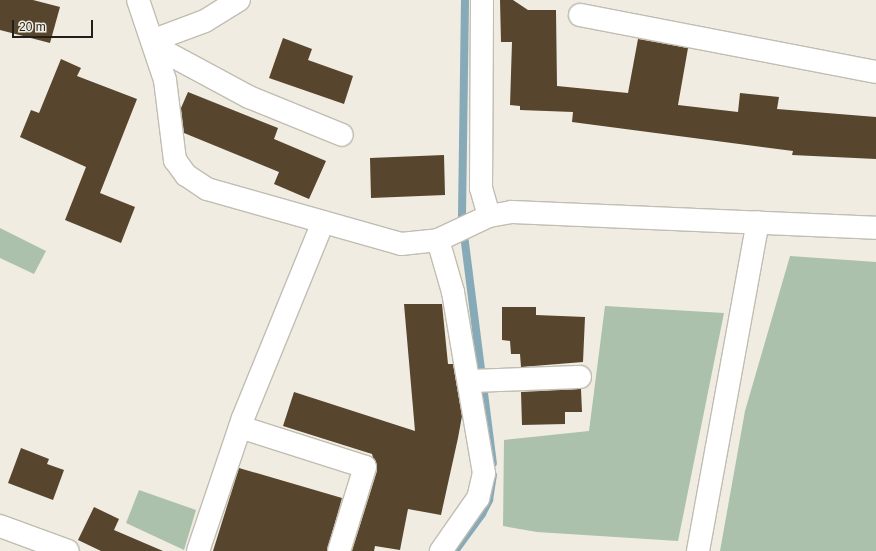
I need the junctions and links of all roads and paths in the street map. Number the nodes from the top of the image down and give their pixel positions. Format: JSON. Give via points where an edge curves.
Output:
{"nodes":[{"id":1,"x":138,"y":0,"type":"edge"},
{"id":2,"x":239,"y":0,"type":"edge"},
{"id":3,"x":482,"y":0,"type":"edge"},
{"id":4,"x":580,"y":15,"type":"dead end"},
{"id":5,"x":155,"y":44,"type":"junction"},
{"id":6,"x":876,"y":72,"type":"edge"},
{"id":7,"x":342,"y":135,"type":"dead end"},
{"id":8,"x":489,"y":216,"type":"junction"},
{"id":9,"x":758,"y":222,"type":"junction"},
{"id":10,"x":322,"y":224,"type":"junction"},
{"id":11,"x":876,"y":228,"type":"edge"},
{"id":12,"x":438,"y":240,"type":"junction"},
{"id":13,"x":580,"y":377,"type":"dead end"},
{"id":14,"x":470,"y":381,"type":"junction"},
{"id":15,"x":240,"y":427,"type":"junction"},
{"id":16,"x":0,"y":526,"type":"edge"},
{"id":17,"x":68,"y":551,"type":"edge"},
{"id":18,"x":198,"y":551,"type":"edge"},
{"id":19,"x":339,"y":551,"type":"edge"},
{"id":20,"x":441,"y":551,"type":"edge"},
{"id":21,"x":698,"y":551,"type":"edge"}],
"edges":[{"from":1,"to":5,"type":"street"},
{"from":2,"to":5,"type":"street","via":[[205,21]]},
{"from":3,"to":8,"type":"street","via":[[481,188]]},
{"from":4,"to":6,"type":"street"},
{"from":5,"to":7,"type":"street","via":[[249,97]]},
{"from":5,"to":10,"type":"street","via":[[165,86],[171,151],[186,175],[207,189]]},
{"from":8,"to":9,"type":"street","via":[[526,212]]},
{"from":8,"to":12,"type":"street"},
{"from":9,"to":11,"type":"street"},
{"from":9,"to":21,"type":"street"},
{"from":10,"to":12,"type":"street","via":[[401,244]]},
{"from":10,"to":15,"type":"street"},
{"from":12,"to":14,"type":"street","via":[[453,292]]},
{"from":13,"to":14,"type":"street"},
{"from":14,"to":20,"type":"street","via":[[483,481],[478,498]]},
{"from":15,"to":18,"type":"street"},
{"from":15,"to":19,"type":"street","via":[[365,467]]},
{"from":16,"to":17,"type":"street"}]}
